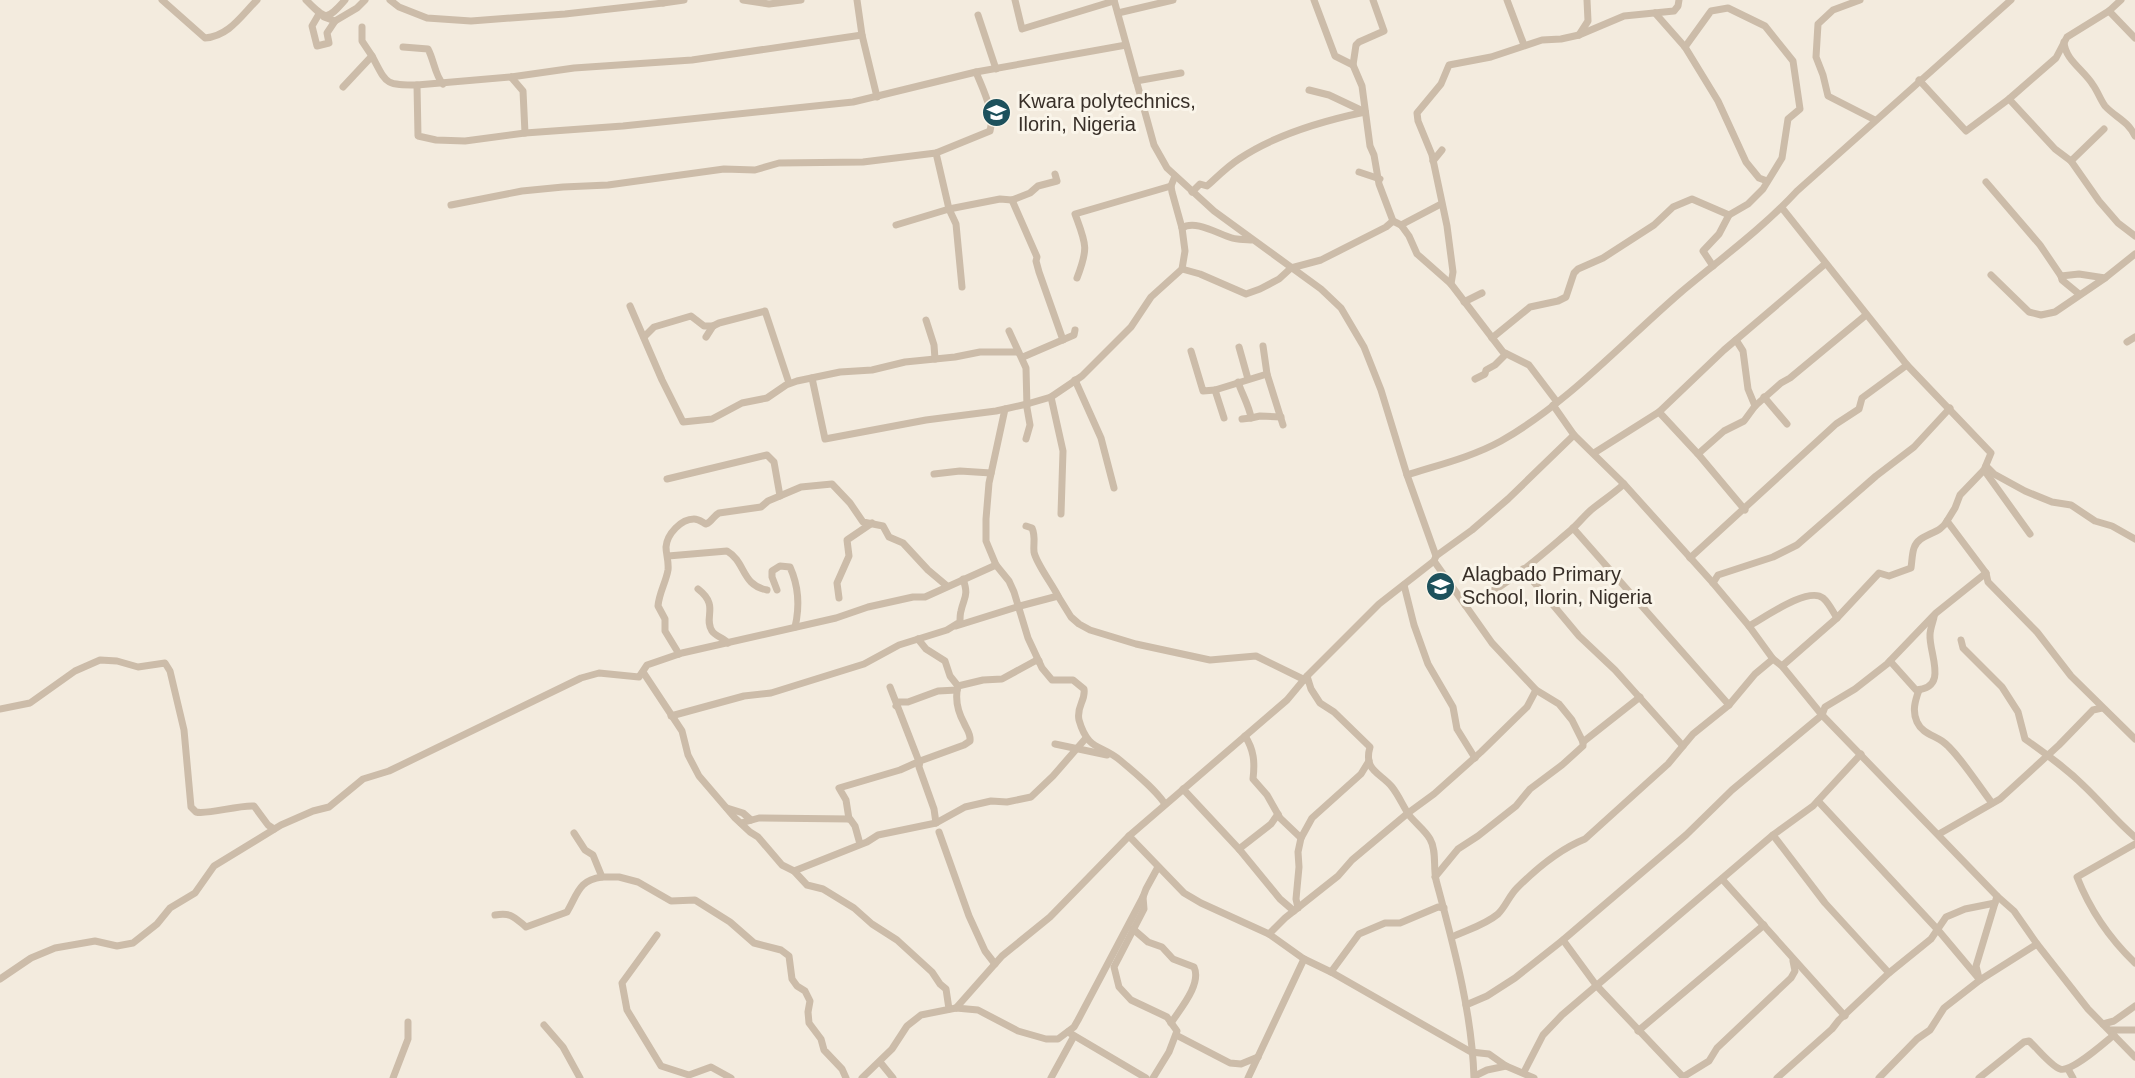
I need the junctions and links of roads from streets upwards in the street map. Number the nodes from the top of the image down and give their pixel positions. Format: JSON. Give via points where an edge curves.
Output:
{"nodes":[{"id":1,"x":162,"y":0,"type":"edge"},
{"id":2,"x":257,"y":0,"type":"edge"},
{"id":3,"x":306,"y":0,"type":"edge"},
{"id":4,"x":345,"y":0,"type":"edge"},
{"id":5,"x":365,"y":0,"type":"edge"},
{"id":6,"x":390,"y":0,"type":"edge"},
{"id":7,"x":684,"y":0,"type":"edge"},
{"id":8,"x":743,"y":0,"type":"edge"},
{"id":9,"x":801,"y":0,"type":"edge"},
{"id":10,"x":857,"y":0,"type":"edge"},
{"id":11,"x":1015,"y":0,"type":"edge"},
{"id":12,"x":1114,"y":0,"type":"edge"},
{"id":13,"x":1173,"y":0,"type":"edge"},
{"id":14,"x":1314,"y":0,"type":"edge"},
{"id":15,"x":1373,"y":0,"type":"edge"},
{"id":16,"x":1508,"y":0,"type":"edge"},
{"id":17,"x":1587,"y":0,"type":"edge"},
{"id":18,"x":1679,"y":0,"type":"edge"},
{"id":19,"x":1860,"y":0,"type":"edge"},
{"id":20,"x":2011,"y":0,"type":"edge"},
{"id":21,"x":2121,"y":0,"type":"edge"},
{"id":22,"x":663,"y":1,"type":"edge"},
{"id":23,"x":2109,"y":11,"type":"junction"},
{"id":24,"x":1118,"y":13,"type":"junction"},
{"id":25,"x":1655,"y":13,"type":"junction"},
{"id":26,"x":978,"y":15,"type":"dead end"},
{"id":27,"x":321,"y":16,"type":"junction"},
{"id":28,"x":335,"y":21,"type":"junction"},
{"id":29,"x":362,"y":27,"type":"dead end"},
{"id":30,"x":862,"y":35,"type":"junction"},
{"id":31,"x":1579,"y":35,"type":"junction"},
{"id":32,"x":2135,"y":38,"type":"edge"},
{"id":33,"x":2064,"y":41,"type":"junction"},
{"id":34,"x":1126,"y":45,"type":"junction"},
{"id":35,"x":1524,"y":45,"type":"junction"},
{"id":36,"x":403,"y":47,"type":"dead end"},
{"id":37,"x":1685,"y":47,"type":"junction"},
{"id":38,"x":372,"y":56,"type":"junction"},
{"id":39,"x":1353,"y":65,"type":"junction"},
{"id":40,"x":996,"y":69,"type":"junction"},
{"id":41,"x":976,"y":72,"type":"junction"},
{"id":42,"x":1181,"y":73,"type":"dead end"},
{"id":43,"x":529,"y":75,"type":"junction"},
{"id":44,"x":511,"y":77,"type":"junction"},
{"id":45,"x":1919,"y":80,"type":"junction"},
{"id":46,"x":1136,"y":81,"type":"junction"},
{"id":47,"x":442,"y":84,"type":"junction"},
{"id":48,"x":417,"y":85,"type":"junction"},
{"id":49,"x":343,"y":87,"type":"dead end"},
{"id":50,"x":1309,"y":90,"type":"dead end"},
{"id":51,"x":523,"y":91,"type":"junction"},
{"id":52,"x":877,"y":97,"type":"junction"},
{"id":53,"x":2008,"y":99,"type":"junction"},
{"id":54,"x":1365,"y":112,"type":"junction"},
{"id":55,"x":1875,"y":120,"type":"junction"},
{"id":56,"x":2104,"y":129,"type":"dead end"},
{"id":57,"x":525,"y":133,"type":"junction"},
{"id":58,"x":2135,"y":136,"type":"edge"},
{"id":59,"x":1442,"y":150,"type":"dead end"},
{"id":60,"x":936,"y":153,"type":"junction"},
{"id":61,"x":1433,"y":161,"type":"junction"},
{"id":62,"x":2071,"y":161,"type":"junction"},
{"id":63,"x":1359,"y":172,"type":"dead end"},
{"id":64,"x":1055,"y":174,"type":"dead end"},
{"id":65,"x":1175,"y":176,"type":"junction"},
{"id":66,"x":1379,"y":179,"type":"junction"},
{"id":67,"x":1767,"y":181,"type":"junction"},
{"id":68,"x":1986,"y":182,"type":"dead end"},
{"id":69,"x":1171,"y":186,"type":"junction"},
{"id":70,"x":1195,"y":194,"type":"junction"},
{"id":71,"x":1012,"y":200,"type":"junction"},
{"id":72,"x":1441,"y":204,"type":"junction"},
{"id":73,"x":451,"y":205,"type":"dead end"},
{"id":74,"x":1782,"y":208,"type":"junction"},
{"id":75,"x":949,"y":209,"type":"junction"},
{"id":76,"x":1729,"y":215,"type":"junction"},
{"id":77,"x":1393,"y":221,"type":"junction"},
{"id":78,"x":896,"y":225,"type":"dead end"},
{"id":79,"x":1401,"y":225,"type":"junction"},
{"id":80,"x":1182,"y":228,"type":"junction"},
{"id":81,"x":2135,"y":235,"type":"edge"},
{"id":82,"x":1253,"y":240,"type":"junction"},
{"id":83,"x":2135,"y":254,"type":"edge"},
{"id":84,"x":1825,"y":264,"type":"junction"},
{"id":85,"x":1713,"y":266,"type":"junction"},
{"id":86,"x":1291,"y":268,"type":"junction"},
{"id":87,"x":1182,"y":269,"type":"junction"},
{"id":88,"x":1991,"y":275,"type":"dead end"},
{"id":89,"x":2061,"y":276,"type":"junction"},
{"id":90,"x":1077,"y":278,"type":"dead end"},
{"id":91,"x":2105,"y":278,"type":"junction"},
{"id":92,"x":1451,"y":284,"type":"junction"},
{"id":93,"x":962,"y":287,"type":"dead end"},
{"id":94,"x":1482,"y":292,"type":"dead end"},
{"id":95,"x":2079,"y":294,"type":"junction"},
{"id":96,"x":1464,"y":302,"type":"junction"},
{"id":97,"x":630,"y":306,"type":"dead end"},
{"id":98,"x":1866,"y":315,"type":"junction"},
{"id":99,"x":926,"y":320,"type":"dead end"},
{"id":100,"x":712,"y":326,"type":"junction"},
{"id":101,"x":1075,"y":330,"type":"dead end"},
{"id":102,"x":1009,"y":331,"type":"dead end"},
{"id":103,"x":644,"y":337,"type":"junction"},
{"id":104,"x":2135,"y":337,"type":"edge"},
{"id":105,"x":706,"y":338,"type":"dead end"},
{"id":106,"x":1492,"y":338,"type":"junction"},
{"id":107,"x":1063,"y":340,"type":"junction"},
{"id":108,"x":1736,"y":340,"type":"junction"},
{"id":109,"x":2127,"y":342,"type":"dead end"},
{"id":110,"x":1263,"y":346,"type":"dead end"},
{"id":111,"x":1239,"y":347,"type":"dead end"},
{"id":112,"x":1191,"y":351,"type":"dead end"},
{"id":113,"x":1506,"y":354,"type":"junction"},
{"id":114,"x":1021,"y":355,"type":"junction"},
{"id":115,"x":935,"y":359,"type":"junction"},
{"id":116,"x":1907,"y":364,"type":"junction"},
{"id":117,"x":1267,"y":374,"type":"junction"},
{"id":118,"x":812,"y":378,"type":"junction"},
{"id":119,"x":1248,"y":379,"type":"junction"},
{"id":120,"x":1475,"y":379,"type":"dead end"},
{"id":121,"x":1075,"y":380,"type":"junction"},
{"id":122,"x":1238,"y":382,"type":"junction"},
{"id":123,"x":789,"y":383,"type":"junction"},
{"id":124,"x":1215,"y":390,"type":"junction"},
{"id":125,"x":1051,"y":397,"type":"junction"},
{"id":126,"x":1764,"y":397,"type":"junction"},
{"id":127,"x":1027,"y":404,"type":"junction"},
{"id":128,"x":1555,"y":404,"type":"junction"},
{"id":129,"x":1755,"y":406,"type":"junction"},
{"id":130,"x":1950,"y":408,"type":"junction"},
{"id":131,"x":1005,"y":409,"type":"junction"},
{"id":132,"x":1659,"y":412,"type":"junction"},
{"id":133,"x":1281,"y":417,"type":"junction"},
{"id":134,"x":1224,"y":418,"type":"dead end"},
{"id":135,"x":1251,"y":418,"type":"junction"},
{"id":136,"x":1242,"y":419,"type":"dead end"},
{"id":137,"x":1787,"y":424,"type":"dead end"},
{"id":138,"x":1283,"y":425,"type":"dead end"},
{"id":139,"x":1575,"y":435,"type":"junction"},
{"id":140,"x":1026,"y":439,"type":"dead end"},
{"id":141,"x":1594,"y":453,"type":"junction"},
{"id":142,"x":1698,"y":454,"type":"junction"},
{"id":143,"x":1985,"y":468,"type":"junction"},
{"id":144,"x":992,"y":473,"type":"junction"},
{"id":145,"x":934,"y":474,"type":"dead end"},
{"id":146,"x":1407,"y":475,"type":"junction"},
{"id":147,"x":667,"y":479,"type":"dead end"},
{"id":148,"x":1624,"y":484,"type":"junction"},
{"id":149,"x":1114,"y":488,"type":"dead end"},
{"id":150,"x":780,"y":496,"type":"junction"},
{"id":151,"x":1744,"y":510,"type":"junction"},
{"id":152,"x":1061,"y":514,"type":"dead end"},
{"id":153,"x":1947,"y":521,"type":"junction"},
{"id":154,"x":872,"y":523,"type":"junction"},
{"id":155,"x":1026,"y":526,"type":"dead end"},
{"id":156,"x":1574,"y":528,"type":"junction"},
{"id":157,"x":2030,"y":534,"type":"dead end"},
{"id":158,"x":2135,"y":539,"type":"edge"},
{"id":159,"x":668,"y":556,"type":"junction"},
{"id":160,"x":1435,"y":558,"type":"junction"},
{"id":161,"x":1690,"y":558,"type":"junction"},
{"id":162,"x":996,"y":565,"type":"junction"},
{"id":163,"x":1523,"y":569,"type":"junction"},
{"id":164,"x":1986,"y":573,"type":"junction"},
{"id":165,"x":963,"y":579,"type":"junction"},
{"id":166,"x":1713,"y":583,"type":"junction"},
{"id":167,"x":1404,"y":585,"type":"junction"},
{"id":168,"x":947,"y":586,"type":"junction"},
{"id":169,"x":698,"y":589,"type":"dead end"},
{"id":170,"x":767,"y":590,"type":"dead end"},
{"id":171,"x":777,"y":590,"type":"dead end"},
{"id":172,"x":1058,"y":596,"type":"junction"},
{"id":173,"x":839,"y":598,"type":"dead end"},
{"id":174,"x":1465,"y":605,"type":"junction"},
{"id":175,"x":1020,"y":606,"type":"junction"},
{"id":176,"x":1936,"y":613,"type":"junction"},
{"id":177,"x":1837,"y":618,"type":"junction"},
{"id":178,"x":956,"y":626,"type":"junction"},
{"id":179,"x":1749,"y":626,"type":"junction"},
{"id":180,"x":795,"y":627,"type":"junction"},
{"id":181,"x":918,"y":639,"type":"junction"},
{"id":182,"x":1961,"y":640,"type":"dead end"},
{"id":183,"x":728,"y":643,"type":"junction"},
{"id":184,"x":679,"y":654,"type":"junction"},
{"id":185,"x":1037,"y":659,"type":"junction"},
{"id":186,"x":1773,"y":659,"type":"junction"},
{"id":187,"x":1890,"y":661,"type":"junction"},
{"id":188,"x":1782,"y":666,"type":"junction"},
{"id":189,"x":643,"y":672,"type":"junction"},
{"id":190,"x":1306,"y":678,"type":"junction"},
{"id":191,"x":890,"y":687,"type":"dead end"},
{"id":192,"x":958,"y":688,"type":"junction"},
{"id":193,"x":1536,"y":690,"type":"junction"},
{"id":194,"x":1919,"y":690,"type":"junction"},
{"id":195,"x":1640,"y":697,"type":"junction"},
{"id":196,"x":2094,"y":698,"type":"junction"},
{"id":197,"x":1729,"y":705,"type":"junction"},
{"id":198,"x":896,"y":706,"type":"junction"},
{"id":199,"x":2102,"y":708,"type":"junction"},
{"id":200,"x":0,"y":709,"type":"edge"},
{"id":201,"x":2093,"y":710,"type":"junction"},
{"id":202,"x":1822,"y":715,"type":"junction"},
{"id":203,"x":671,"y":716,"type":"junction"},
{"id":204,"x":1245,"y":736,"type":"junction"},
{"id":205,"x":1086,"y":738,"type":"junction"},
{"id":206,"x":2135,"y":739,"type":"edge"},
{"id":207,"x":1583,"y":742,"type":"junction"},
{"id":208,"x":1054,"y":744,"type":"dead end"},
{"id":209,"x":1683,"y":746,"type":"junction"},
{"id":210,"x":1078,"y":749,"type":"junction"},
{"id":211,"x":1861,"y":754,"type":"junction"},
{"id":212,"x":2047,"y":754,"type":"junction"},
{"id":213,"x":1110,"y":755,"type":"junction"},
{"id":214,"x":1475,"y":758,"type":"junction"},
{"id":215,"x":920,"y":761,"type":"junction"},
{"id":216,"x":1369,"y":761,"type":"junction"},
{"id":217,"x":1183,"y":789,"type":"junction"},
{"id":218,"x":1818,"y":801,"type":"junction"},
{"id":219,"x":1992,"y":803,"type":"junction"},
{"id":220,"x":1165,"y":804,"type":"junction"},
{"id":221,"x":727,"y":808,"type":"junction"},
{"id":222,"x":1408,"y":813,"type":"junction"},
{"id":223,"x":1278,"y":814,"type":"junction"},
{"id":224,"x":849,"y":819,"type":"junction"},
{"id":225,"x":751,"y":820,"type":"junction"},
{"id":226,"x":741,"y":823,"type":"junction"},
{"id":227,"x":936,"y":823,"type":"junction"},
{"id":228,"x":274,"y":829,"type":"junction"},
{"id":229,"x":939,"y":832,"type":"dead end"},
{"id":230,"x":574,"y":833,"type":"dead end"},
{"id":231,"x":1939,"y":834,"type":"junction"},
{"id":232,"x":1129,"y":836,"type":"junction"},
{"id":233,"x":1773,"y":836,"type":"junction"},
{"id":234,"x":2135,"y":837,"type":"edge"},
{"id":235,"x":1301,"y":838,"type":"junction"},
{"id":236,"x":860,"y":844,"type":"junction"},
{"id":237,"x":2135,"y":844,"type":"edge"},
{"id":238,"x":1239,"y":849,"type":"junction"},
{"id":239,"x":1158,"y":867,"type":"junction"},
{"id":240,"x":794,"y":871,"type":"junction"},
{"id":241,"x":602,"y":877,"type":"junction"},
{"id":242,"x":1435,"y":877,"type":"junction"},
{"id":243,"x":1722,"y":879,"type":"junction"},
{"id":244,"x":1143,"y":897,"type":"junction"},
{"id":245,"x":1996,"y":899,"type":"junction"},
{"id":246,"x":1444,"y":908,"type":"junction"},
{"id":247,"x":1296,"y":910,"type":"junction"},
{"id":248,"x":495,"y":915,"type":"dead end"},
{"id":249,"x":1764,"y":925,"type":"junction"},
{"id":250,"x":1133,"y":929,"type":"junction"},
{"id":251,"x":1938,"y":930,"type":"junction"},
{"id":252,"x":1269,"y":934,"type":"junction"},
{"id":253,"x":657,"y":935,"type":"dead end"},
{"id":254,"x":1452,"y":937,"type":"junction"},
{"id":255,"x":1563,"y":940,"type":"junction"},
{"id":256,"x":2037,"y":944,"type":"junction"},
{"id":257,"x":1792,"y":958,"type":"junction"},
{"id":258,"x":1304,"y":959,"type":"junction"},
{"id":259,"x":2135,"y":963,"type":"edge"},
{"id":260,"x":995,"y":964,"type":"junction"},
{"id":261,"x":1331,"y":972,"type":"junction"},
{"id":262,"x":1889,"y":973,"type":"junction"},
{"id":263,"x":0,"y":979,"type":"edge"},
{"id":264,"x":1980,"y":980,"type":"junction"},
{"id":265,"x":1596,"y":985,"type":"junction"},
{"id":266,"x":1466,"y":1005,"type":"junction"},
{"id":267,"x":2135,"y":1006,"type":"edge"},
{"id":268,"x":952,"y":1008,"type":"junction"},
{"id":269,"x":1845,"y":1016,"type":"junction"},
{"id":270,"x":408,"y":1022,"type":"dead end"},
{"id":271,"x":1171,"y":1023,"type":"junction"},
{"id":272,"x":2103,"y":1024,"type":"junction"},
{"id":273,"x":544,"y":1025,"type":"dead end"},
{"id":274,"x":2135,"y":1030,"type":"edge"},
{"id":275,"x":1638,"y":1031,"type":"junction"},
{"id":276,"x":2112,"y":1033,"type":"junction"},
{"id":277,"x":1071,"y":1034,"type":"junction"},
{"id":278,"x":1176,"y":1035,"type":"junction"},
{"id":279,"x":1471,"y":1052,"type":"junction"},
{"id":280,"x":1258,"y":1057,"type":"junction"},
{"id":281,"x":2135,"y":1057,"type":"edge"},
{"id":282,"x":880,"y":1062,"type":"junction"},
{"id":283,"x":1506,"y":1066,"type":"junction"},
{"id":284,"x":2068,"y":1069,"type":"junction"},
{"id":285,"x":1524,"y":1072,"type":"junction"},
{"id":286,"x":1474,"y":1077,"type":"edge"},
{"id":287,"x":393,"y":1078,"type":"edge"},
{"id":288,"x":580,"y":1078,"type":"edge"},
{"id":289,"x":730,"y":1078,"type":"edge"},
{"id":290,"x":846,"y":1078,"type":"edge"},
{"id":291,"x":862,"y":1078,"type":"edge"},
{"id":292,"x":893,"y":1078,"type":"edge"},
{"id":293,"x":1051,"y":1078,"type":"edge"},
{"id":294,"x":1146,"y":1078,"type":"edge"},
{"id":295,"x":1153,"y":1078,"type":"edge"},
{"id":296,"x":1248,"y":1078,"type":"edge"},
{"id":297,"x":1534,"y":1078,"type":"edge"},
{"id":298,"x":1684,"y":1078,"type":"edge"},
{"id":299,"x":1777,"y":1078,"type":"edge"},
{"id":300,"x":1879,"y":1078,"type":"edge"},
{"id":301,"x":1979,"y":1078,"type":"edge"},
{"id":302,"x":2065,"y":1078,"type":"edge"},
{"id":303,"x":2073,"y":1078,"type":"edge"}],
"edges":[{"from":1,"to":2,"type":"street","via":[[205,38],[235,24]]},
{"from":3,"to":27,"type":"street"},
{"from":4,"to":27,"type":"street","via":[[330,16]]},
{"from":5,"to":28,"type":"street"},
{"from":6,"to":22,"type":"street","via":[[428,18],[471,21]]},
{"from":7,"to":22,"type":"street"},
{"from":8,"to":9,"type":"street","via":[[769,4]]},
{"from":10,"to":30,"type":"street"},
{"from":11,"to":12,"type":"street","via":[[1022,29]]},
{"from":12,"to":24,"type":"street"},
{"from":13,"to":24,"type":"street"},
{"from":14,"to":39,"type":"street","via":[[1335,56]]},
{"from":15,"to":39,"type":"street","via":[[1384,31],[1356,45]]},
{"from":16,"to":35,"type":"street"},
{"from":17,"to":31,"type":"street","via":[[1588,21]]},
{"from":18,"to":25,"type":"street","via":[[1674,11]]},
{"from":19,"to":55,"type":"street","via":[[1833,10],[1818,24],[1816,57],[1828,96]]},
{"from":20,"to":45,"type":"street"},
{"from":21,"to":23,"type":"street"},
{"from":23,"to":32,"type":"street"},
{"from":23,"to":33,"type":"street"},
{"from":24,"to":34,"type":"street"},
{"from":25,"to":31,"type":"street","via":[[1624,16]]},
{"from":25,"to":37,"type":"street"},
{"from":26,"to":40,"type":"street"},
{"from":27,"to":28,"type":"street"},
{"from":27,"to":28,"type":"street","via":[[312,26],[317,46],[329,43],[327,33]]},
{"from":29,"to":38,"type":"street","via":[[362,41]]},
{"from":30,"to":43,"type":"street","via":[[692,60]]},
{"from":30,"to":52,"type":"street"},
{"from":31,"to":35,"type":"street"},
{"from":33,"to":53,"type":"street","via":[[2055,58]]},
{"from":33,"to":58,"type":"street","via":[[2068,56]]},
{"from":34,"to":40,"type":"street"},
{"from":34,"to":46,"type":"street"},
{"from":35,"to":61,"type":"street","via":[[1449,66],[1441,84],[1417,113]]},
{"from":36,"to":47,"type":"street","via":[[428,49]]},
{"from":37,"to":67,"type":"street","via":[[1718,101],[1746,162],[1759,178]]},
{"from":37,"to":67,"type":"street","via":[[1711,11],[1728,8],[1764,26],[1793,62],[1800,109],[1788,119],[1782,158]]},
{"from":38,"to":48,"type":"street","via":[[385,81]]},
{"from":38,"to":49,"type":"street"},
{"from":39,"to":54,"type":"street","via":[[1362,86]]},
{"from":40,"to":41,"type":"street"},
{"from":41,"to":52,"type":"street"},
{"from":41,"to":60,"type":"street","via":[[992,120],[990,131]]},
{"from":42,"to":46,"type":"street"},
{"from":43,"to":44,"type":"street"},
{"from":43,"to":51,"type":"street"},
{"from":44,"to":47,"type":"street"},
{"from":44,"to":51,"type":"street"},
{"from":45,"to":53,"type":"street","via":[[1966,131]]},
{"from":45,"to":55,"type":"street"},
{"from":46,"to":65,"type":"street","via":[[1154,145]]},
{"from":47,"to":48,"type":"street"},
{"from":48,"to":57,"type":"street","via":[[418,136],[465,141]]},
{"from":50,"to":54,"type":"street"},
{"from":51,"to":57,"type":"street"},
{"from":52,"to":57,"type":"street","via":[[726,116]]},
{"from":53,"to":62,"type":"street"},
{"from":54,"to":66,"type":"street"},
{"from":54,"to":70,"type":"street","via":[[1323,121],[1272,141],[1239,159],[1207,186],[1200,184]]},
{"from":55,"to":74,"type":"street"},
{"from":56,"to":62,"type":"street"},
{"from":59,"to":61,"type":"street"},
{"from":60,"to":73,"type":"street","via":[[863,162],[779,163],[755,170],[724,169],[608,185],[522,191]]},
{"from":60,"to":75,"type":"street"},
{"from":61,"to":72,"type":"street"},
{"from":62,"to":81,"type":"street","via":[[2105,208]]},
{"from":63,"to":66,"type":"street"},
{"from":64,"to":71,"type":"street","via":[[1057,181]]},
{"from":65,"to":69,"type":"street"},
{"from":65,"to":70,"type":"street"},
{"from":66,"to":77,"type":"street"},
{"from":67,"to":76,"type":"street","via":[[1748,204]]},
{"from":68,"to":89,"type":"street"},
{"from":69,"to":80,"type":"street"},
{"from":69,"to":90,"type":"street","via":[[1075,214],[1086,245]]},
{"from":70,"to":82,"type":"street"},
{"from":71,"to":75,"type":"street"},
{"from":71,"to":107,"type":"street","via":[[1037,257],[1035,261]]},
{"from":72,"to":79,"type":"street"},
{"from":72,"to":92,"type":"street","via":[[1452,262]]},
{"from":74,"to":84,"type":"street"},
{"from":74,"to":85,"type":"street"},
{"from":75,"to":78,"type":"street"},
{"from":75,"to":93,"type":"street","via":[[956,224]]},
{"from":76,"to":85,"type":"street","via":[[1719,234],[1703,251]]},
{"from":76,"to":106,"type":"street","via":[[1692,199],[1673,207],[1654,225],[1604,258],[1578,269],[1566,297],[1530,307]]},
{"from":77,"to":79,"type":"street"},
{"from":77,"to":86,"type":"street","via":[[1321,260]]},
{"from":79,"to":92,"type":"street","via":[[1417,254]]},
{"from":80,"to":82,"type":"street","via":[[1194,225],[1234,239]]},
{"from":80,"to":87,"type":"street"},
{"from":82,"to":86,"type":"street"},
{"from":83,"to":91,"type":"street"},
{"from":84,"to":98,"type":"street"},
{"from":84,"to":108,"type":"street"},
{"from":85,"to":128,"type":"street"},
{"from":86,"to":87,"type":"street","via":[[1279,279],[1246,294]]},
{"from":86,"to":146,"type":"street","via":[[1341,308],[1364,347]]},
{"from":87,"to":121,"type":"street","via":[[1151,297],[1131,327]]},
{"from":88,"to":95,"type":"street","via":[[2029,312],[2041,315],[2055,312]]},
{"from":89,"to":91,"type":"street"},
{"from":89,"to":95,"type":"street"},
{"from":91,"to":95,"type":"street"},
{"from":92,"to":96,"type":"street"},
{"from":94,"to":96,"type":"street"},
{"from":96,"to":106,"type":"street"},
{"from":97,"to":103,"type":"street"},
{"from":98,"to":116,"type":"street"},
{"from":98,"to":126,"type":"street"},
{"from":99,"to":115,"type":"street"},
{"from":100,"to":103,"type":"street","via":[[704,326],[691,316],[654,327]]},
{"from":100,"to":105,"type":"street"},
{"from":100,"to":123,"type":"street","via":[[765,311]]},
{"from":101,"to":107,"type":"street","via":[[1074,335]]},
{"from":102,"to":114,"type":"street"},
{"from":103,"to":123,"type":"street","via":[[683,422],[712,419],[742,403],[767,398]]},
{"from":104,"to":109,"type":"street"},
{"from":106,"to":113,"type":"street"},
{"from":107,"to":114,"type":"street"},
{"from":108,"to":129,"type":"street","via":[[1743,351],[1748,389]]},
{"from":108,"to":132,"type":"street"},
{"from":110,"to":117,"type":"street"},
{"from":111,"to":119,"type":"street"},
{"from":112,"to":124,"type":"street","via":[[1203,391]]},
{"from":113,"to":120,"type":"street"},
{"from":113,"to":128,"type":"street","via":[[1529,365]]},
{"from":114,"to":115,"type":"street","via":[[980,352]]},
{"from":114,"to":127,"type":"street","via":[[1026,368]]},
{"from":115,"to":118,"type":"street"},
{"from":116,"to":130,"type":"street"},
{"from":116,"to":151,"type":"street","via":[[1862,398],[1859,409],[1836,424]]},
{"from":117,"to":119,"type":"street"},
{"from":117,"to":133,"type":"street"},
{"from":118,"to":123,"type":"street"},
{"from":118,"to":131,"type":"street","via":[[825,439]]},
{"from":119,"to":122,"type":"street"},
{"from":121,"to":125,"type":"street"},
{"from":121,"to":149,"type":"street","via":[[1101,438]]},
{"from":122,"to":124,"type":"street"},
{"from":122,"to":135,"type":"street"},
{"from":124,"to":134,"type":"street"},
{"from":125,"to":127,"type":"street"},
{"from":125,"to":152,"type":"street","via":[[1063,451]]},
{"from":126,"to":129,"type":"street"},
{"from":126,"to":137,"type":"street"},
{"from":127,"to":131,"type":"street"},
{"from":127,"to":140,"type":"street","via":[[1030,425]]},
{"from":128,"to":139,"type":"street"},
{"from":128,"to":146,"type":"street","via":[[1499,442]]},
{"from":129,"to":142,"type":"street","via":[[1744,421],[1724,431]]},
{"from":130,"to":143,"type":"street","via":[[1991,453]]},
{"from":130,"to":166,"type":"street","via":[[1914,447],[1797,545],[1718,575]]},
{"from":131,"to":144,"type":"street"},
{"from":132,"to":141,"type":"street"},
{"from":132,"to":142,"type":"street"},
{"from":133,"to":135,"type":"street"},
{"from":133,"to":138,"type":"street"},
{"from":135,"to":136,"type":"street"},
{"from":139,"to":141,"type":"street"},
{"from":139,"to":160,"type":"street","via":[[1508,499]]},
{"from":141,"to":148,"type":"street"},
{"from":142,"to":151,"type":"street"},
{"from":143,"to":153,"type":"street","via":[[1960,495]]},
{"from":143,"to":157,"type":"street"},
{"from":143,"to":158,"type":"street","via":[[2025,491],[2071,505]]},
{"from":144,"to":145,"type":"street"},
{"from":144,"to":162,"type":"street","via":[[986,536]]},
{"from":146,"to":160,"type":"street"},
{"from":147,"to":150,"type":"street","via":[[767,455],[774,462]]},
{"from":148,"to":156,"type":"street"},
{"from":148,"to":161,"type":"street"},
{"from":150,"to":154,"type":"street","via":[[801,488],[832,484],[863,522]]},
{"from":150,"to":159,"type":"street","via":[[761,507],[714,515],[706,524],[698,519],[687,520],[677,526],[668,540]]},
{"from":151,"to":161,"type":"street"},
{"from":153,"to":164,"type":"street"},
{"from":153,"to":177,"type":"street","via":[[1944,527],[1916,543],[1911,568],[1889,576],[1879,573]]},
{"from":154,"to":168,"type":"street","via":[[883,526],[889,537],[903,543]]},
{"from":154,"to":173,"type":"street","via":[[847,540],[849,556],[837,583]]},
{"from":155,"to":172,"type":"street","via":[[1032,528],[1037,560]]},
{"from":156,"to":163,"type":"street"},
{"from":156,"to":197,"type":"street"},
{"from":159,"to":170,"type":"street","via":[[727,551],[755,587]]},
{"from":159,"to":184,"type":"street","via":[[658,606],[665,619],[665,632]]},
{"from":160,"to":167,"type":"street"},
{"from":160,"to":174,"type":"street"},
{"from":161,"to":166,"type":"street"},
{"from":162,"to":165,"type":"street"},
{"from":162,"to":175,"type":"street","via":[[1009,581]]},
{"from":163,"to":174,"type":"street","via":[[1483,598]]},
{"from":163,"to":195,"type":"street","via":[[1580,636]]},
{"from":164,"to":176,"type":"street"},
{"from":164,"to":196,"type":"street","via":[[1988,582]]},
{"from":165,"to":168,"type":"street"},
{"from":165,"to":178,"type":"street","via":[[965,604]]},
{"from":166,"to":179,"type":"street"},
{"from":167,"to":190,"type":"street","via":[[1379,604]]},
{"from":167,"to":214,"type":"street","via":[[1428,664],[1453,707],[1457,729]]},
{"from":168,"to":180,"type":"street","via":[[925,597],[868,607]]},
{"from":169,"to":183,"type":"street","via":[[709,601],[710,628]]},
{"from":171,"to":180,"type":"street","via":[[772,571],[780,566],[790,567],[798,591]]},
{"from":172,"to":175,"type":"street"},
{"from":172,"to":190,"type":"street","via":[[1071,617],[1090,630],[1210,660],[1256,656]]},
{"from":174,"to":193,"type":"street","via":[[1491,643]]},
{"from":175,"to":178,"type":"street"},
{"from":175,"to":185,"type":"street","via":[[1025,632]]},
{"from":176,"to":187,"type":"street"},
{"from":176,"to":194,"type":"street","via":[[1930,635],[1935,679]]},
{"from":177,"to":179,"type":"street","via":[[1824,599],[1804,596]]},
{"from":177,"to":188,"type":"street"},
{"from":178,"to":181,"type":"street"},
{"from":179,"to":186,"type":"street"},
{"from":180,"to":183,"type":"street"},
{"from":181,"to":192,"type":"street","via":[[945,661]]},
{"from":181,"to":203,"type":"street","via":[[864,664],[766,694],[744,696]]},
{"from":182,"to":212,"type":"street","via":[[1963,648],[2002,687],[2018,711],[2025,739]]},
{"from":183,"to":184,"type":"street"},
{"from":184,"to":189,"type":"street","via":[[647,664]]},
{"from":185,"to":192,"type":"street","via":[[1002,679]]},
{"from":185,"to":205,"type":"street","via":[[1052,680],[1073,680],[1084,689],[1078,708]]},
{"from":186,"to":188,"type":"street"},
{"from":186,"to":197,"type":"street"},
{"from":187,"to":194,"type":"street"},
{"from":187,"to":202,"type":"street","via":[[1825,707]]},
{"from":188,"to":202,"type":"street"},
{"from":189,"to":203,"type":"street"},
{"from":189,"to":228,"type":"street","via":[[639,677],[598,673],[581,678],[389,771],[363,779],[329,807]]},
{"from":190,"to":204,"type":"street"},
{"from":190,"to":216,"type":"street","via":[[1320,703],[1370,747]]},
{"from":191,"to":198,"type":"street"},
{"from":192,"to":198,"type":"street","via":[[899,702]]},
{"from":192,"to":215,"type":"street","via":[[956,700],[970,741]]},
{"from":193,"to":207,"type":"street","via":[[1559,704]]},
{"from":193,"to":214,"type":"street","via":[[1527,707]]},
{"from":194,"to":219,"type":"street","via":[[1914,701],[1918,725],[1945,742]]},
{"from":195,"to":207,"type":"street"},
{"from":195,"to":209,"type":"street"},
{"from":196,"to":199,"type":"street"},
{"from":196,"to":201,"type":"street"},
{"from":197,"to":209,"type":"street"},
{"from":198,"to":215,"type":"street"},
{"from":199,"to":201,"type":"street"},
{"from":199,"to":206,"type":"street"},
{"from":200,"to":228,"type":"street","via":[[30,703],[75,671],[100,660],[138,667],[165,663],[184,730],[191,807],[201,814],[254,806]]},
{"from":201,"to":212,"type":"street"},
{"from":202,"to":211,"type":"street"},
{"from":202,"to":255,"type":"street"},
{"from":203,"to":221,"type":"street","via":[[682,731],[699,776]]},
{"from":204,"to":217,"type":"street"},
{"from":204,"to":223,"type":"street","via":[[1254,755],[1253,779]]},
{"from":205,"to":210,"type":"street"},
{"from":205,"to":213,"type":"street"},
{"from":207,"to":242,"type":"street","via":[[1516,806],[1458,849]]},
{"from":208,"to":210,"type":"street"},
{"from":209,"to":254,"type":"street","via":[[1585,839],[1572,844],[1516,889],[1497,915]]},
{"from":210,"to":213,"type":"street"},
{"from":210,"to":227,"type":"street","via":[[1031,797],[965,807]]},
{"from":211,"to":218,"type":"street"},
{"from":211,"to":231,"type":"street"},
{"from":212,"to":219,"type":"street"},
{"from":212,"to":234,"type":"street"},
{"from":213,"to":220,"type":"street"},
{"from":214,"to":222,"type":"street"},
{"from":215,"to":224,"type":"street","via":[[839,788]]},
{"from":215,"to":227,"type":"street"},
{"from":216,"to":222,"type":"street","via":[[1374,773],[1391,786]]},
{"from":216,"to":235,"type":"street","via":[[1361,774],[1312,818]]},
{"from":217,"to":220,"type":"street"},
{"from":217,"to":238,"type":"street"},
{"from":218,"to":233,"type":"street"},
{"from":218,"to":251,"type":"street"},
{"from":219,"to":231,"type":"street"},
{"from":220,"to":232,"type":"street"},
{"from":221,"to":225,"type":"street"},
{"from":221,"to":226,"type":"street"},
{"from":222,"to":242,"type":"street","via":[[1430,839]]},
{"from":222,"to":247,"type":"street"},
{"from":223,"to":235,"type":"street"},
{"from":223,"to":238,"type":"street"},
{"from":224,"to":225,"type":"street"},
{"from":224,"to":236,"type":"street"},
{"from":225,"to":226,"type":"street"},
{"from":226,"to":240,"type":"street","via":[[782,865]]},
{"from":227,"to":236,"type":"street","via":[[879,835]]},
{"from":228,"to":263,"type":"street","via":[[214,866],[195,893],[170,908],[133,942],[117,946],[95,941],[55,948],[31,958]]},
{"from":229,"to":260,"type":"street","via":[[969,916]]},
{"from":230,"to":241,"type":"street","via":[[593,855]]},
{"from":231,"to":245,"type":"street"},
{"from":232,"to":239,"type":"street"},
{"from":232,"to":260,"type":"street","via":[[1050,917]]},
{"from":233,"to":243,"type":"street"},
{"from":233,"to":262,"type":"street","via":[[1825,903]]},
{"from":235,"to":247,"type":"street"},
{"from":236,"to":240,"type":"street"},
{"from":237,"to":259,"type":"street","via":[[2077,877],[2104,929]]},
{"from":238,"to":247,"type":"street","via":[[1280,899]]},
{"from":239,"to":244,"type":"street"},
{"from":239,"to":252,"type":"street","via":[[1184,893]]},
{"from":240,"to":268,"type":"street","via":[[807,885],[823,889],[897,940],[946,989]]},
{"from":241,"to":248,"type":"street","via":[[582,885],[567,912],[526,927],[506,913]]},
{"from":241,"to":290,"type":"street","via":[[638,882],[671,901],[695,900],[730,922],[754,944],[781,950],[789,956],[792,979],[810,1001],[809,1023]]},
{"from":242,"to":246,"type":"street"},
{"from":243,"to":249,"type":"street"},
{"from":243,"to":265,"type":"street"},
{"from":244,"to":250,"type":"street","via":[[1144,909]]},
{"from":244,"to":277,"type":"street"},
{"from":245,"to":251,"type":"street","via":[[1953,913]]},
{"from":245,"to":256,"type":"street","via":[[2014,911]]},
{"from":245,"to":264,"type":"street","via":[[1976,966]]},
{"from":246,"to":254,"type":"street"},
{"from":246,"to":261,"type":"street","via":[[1359,934]]},
{"from":247,"to":252,"type":"street"},
{"from":249,"to":257,"type":"street"},
{"from":249,"to":275,"type":"street"},
{"from":250,"to":271,"type":"street","via":[[1114,967],[1119,987],[1131,1000],[1167,1017]]},
{"from":250,"to":271,"type":"street","via":[[1197,972],[1192,990]]},
{"from":251,"to":262,"type":"street"},
{"from":251,"to":264,"type":"street"},
{"from":252,"to":258,"type":"street"},
{"from":253,"to":289,"type":"street","via":[[622,983],[627,1010],[661,1066],[689,1075],[711,1067]]},
{"from":254,"to":266,"type":"street"},
{"from":255,"to":265,"type":"street"},
{"from":255,"to":266,"type":"street","via":[[1515,978]]},
{"from":256,"to":264,"type":"street"},
{"from":256,"to":272,"type":"street"},
{"from":257,"to":269,"type":"street"},
{"from":257,"to":298,"type":"street","via":[[1795,971],[1791,978],[1717,1048],[1709,1061]]},
{"from":258,"to":261,"type":"street"},
{"from":258,"to":280,"type":"street"},
{"from":260,"to":268,"type":"street"},
{"from":261,"to":279,"type":"street"},
{"from":262,"to":269,"type":"street"},
{"from":264,"to":300,"type":"street","via":[[1944,1008],[1930,1030]]},
{"from":265,"to":275,"type":"street"},
{"from":265,"to":285,"type":"street","via":[[1543,1035]]},
{"from":266,"to":279,"type":"street"},
{"from":267,"to":272,"type":"street"},
{"from":268,"to":277,"type":"street","via":[[978,1010],[1018,1031],[1046,1040]]},
{"from":268,"to":282,"type":"street","via":[[916,1017]]},
{"from":269,"to":299,"type":"street"},
{"from":270,"to":287,"type":"street","via":[[408,1039]]},
{"from":271,"to":278,"type":"street"},
{"from":272,"to":276,"type":"street"},
{"from":273,"to":288,"type":"street","via":[[563,1047]]},
{"from":274,"to":276,"type":"street"},
{"from":275,"to":298,"type":"street"},
{"from":276,"to":281,"type":"street"},
{"from":276,"to":284,"type":"street"},
{"from":277,"to":293,"type":"street"},
{"from":277,"to":294,"type":"street"},
{"from":278,"to":280,"type":"street","via":[[1230,1063],[1241,1064]]},
{"from":278,"to":295,"type":"street"},
{"from":279,"to":283,"type":"street","via":[[1489,1054]]},
{"from":279,"to":286,"type":"street"},
{"from":280,"to":296,"type":"street"},
{"from":282,"to":291,"type":"street"},
{"from":282,"to":292,"type":"street"},
{"from":283,"to":285,"type":"street"},
{"from":283,"to":286,"type":"street"},
{"from":284,"to":301,"type":"street","via":[[2057,1068],[2029,1041],[2024,1041]]},
{"from":284,"to":302,"type":"street"},
{"from":284,"to":303,"type":"street"},
{"from":285,"to":297,"type":"street"}]}
